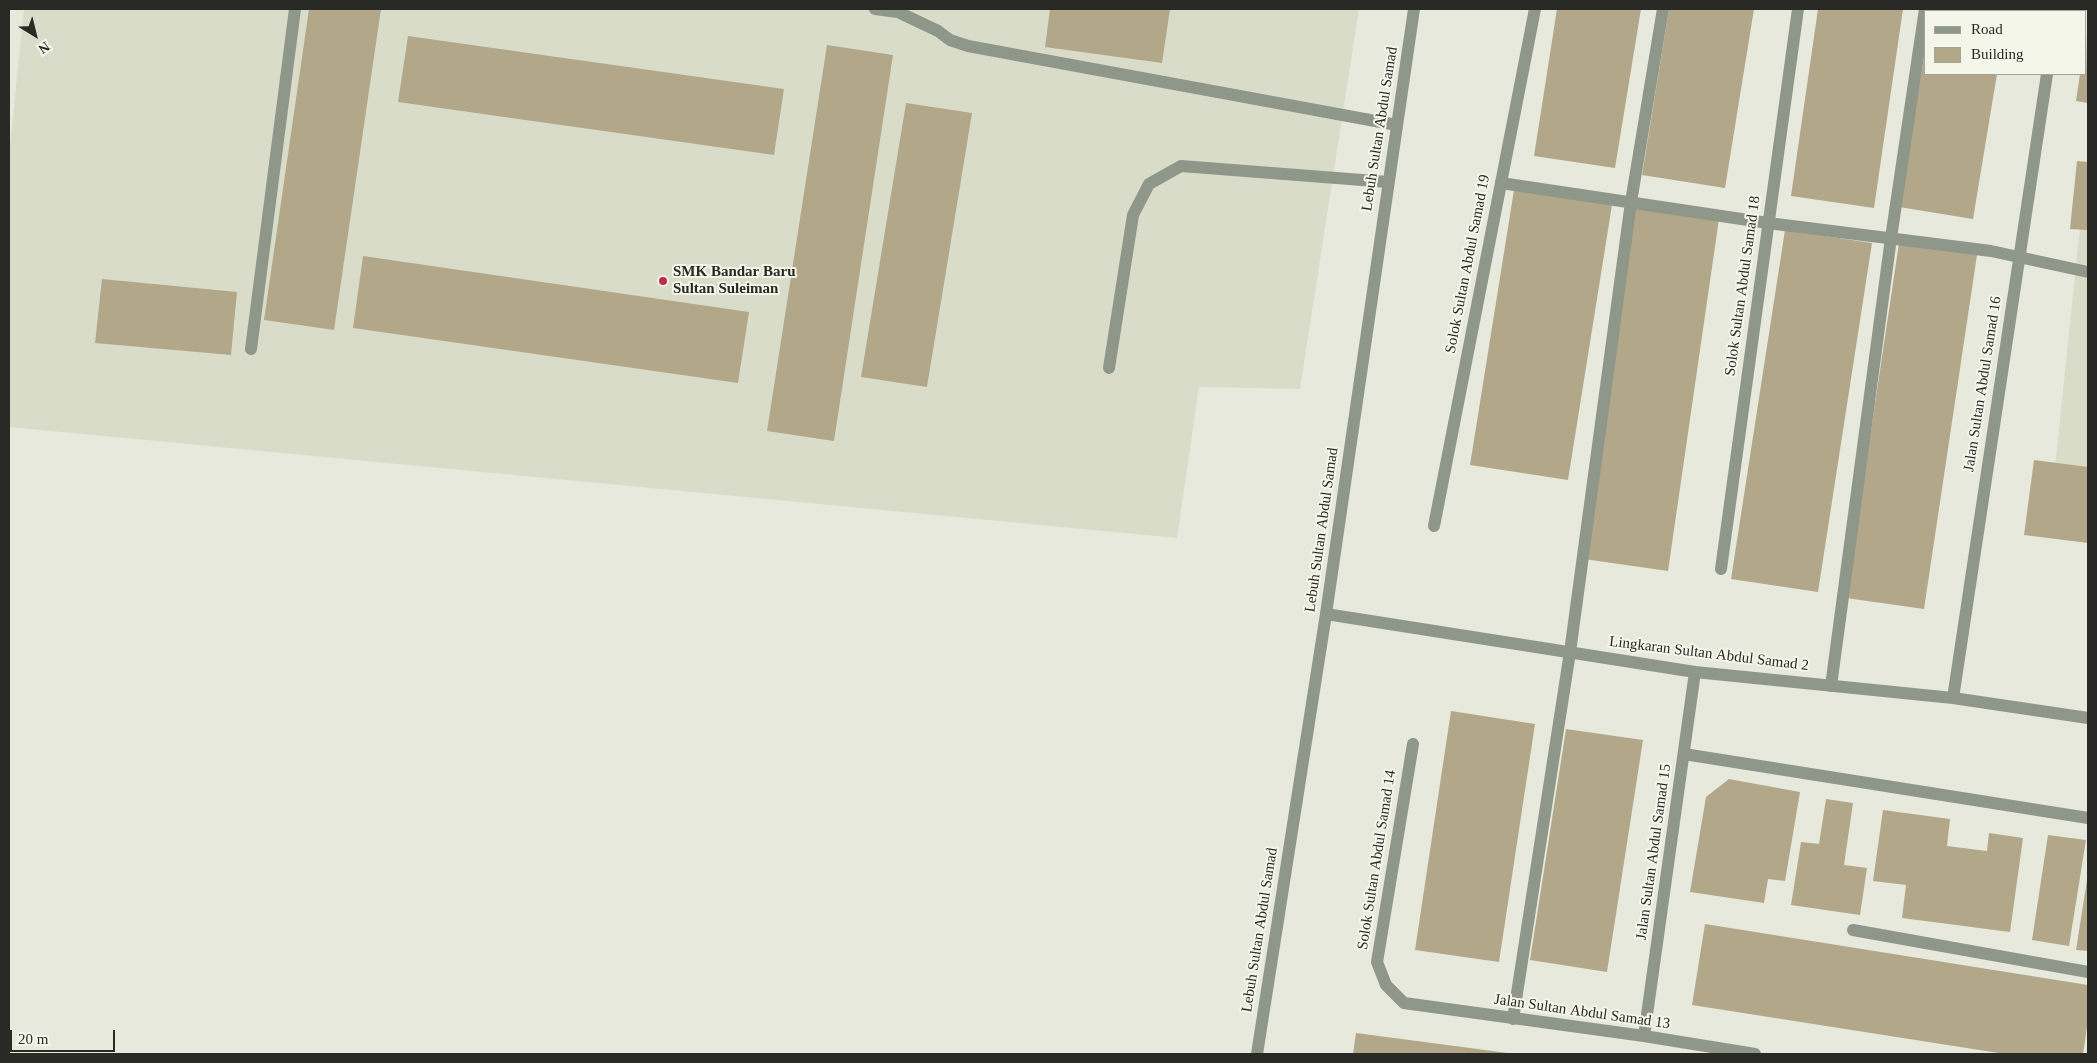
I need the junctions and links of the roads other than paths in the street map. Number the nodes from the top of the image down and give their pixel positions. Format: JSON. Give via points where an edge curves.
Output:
{"nodes":[{"id":1,"x":295,"y":9,"type":"edge"},
{"id":2,"x":875,"y":9,"type":"edge"},
{"id":3,"x":1414,"y":9,"type":"edge"},
{"id":4,"x":1535,"y":9,"type":"edge"},
{"id":5,"x":1664,"y":9,"type":"edge"},
{"id":6,"x":1798,"y":9,"type":"edge"},
{"id":7,"x":1924,"y":16,"type":"edge"},
{"id":8,"x":2047,"y":75,"type":"edge"},
{"id":9,"x":1397,"y":125,"type":"junction"},
{"id":10,"x":1388,"y":182,"type":"junction"},
{"id":11,"x":1501,"y":182,"type":"junction"},
{"id":12,"x":1631,"y":202,"type":"junction"},
{"id":13,"x":1768,"y":223,"type":"junction"},
{"id":14,"x":1891,"y":238,"type":"junction"},
{"id":15,"x":2019,"y":256,"type":"junction"},
{"id":16,"x":2088,"y":272,"type":"edge"},
{"id":17,"x":250,"y":349,"type":"dead end"},
{"id":18,"x":1110,"y":368,"type":"dead end"},
{"id":19,"x":1434,"y":526,"type":"dead end"},
{"id":20,"x":1721,"y":569,"type":"dead end"},
{"id":21,"x":1326,"y":614,"type":"junction"},
{"id":22,"x":1570,"y":652,"type":"junction"},
{"id":23,"x":1695,"y":672,"type":"junction"},
{"id":24,"x":1831,"y":686,"type":"junction"},
{"id":25,"x":1953,"y":698,"type":"junction"},
{"id":26,"x":2088,"y":718,"type":"edge"},
{"id":27,"x":1413,"y":744,"type":"dead end"},
{"id":28,"x":1684,"y":754,"type":"junction"},
{"id":29,"x":2088,"y":818,"type":"edge"},
{"id":30,"x":1853,"y":930,"type":"dead end"},
{"id":31,"x":2088,"y":972,"type":"edge"},
{"id":32,"x":1404,"y":1002,"type":"joint"},
{"id":33,"x":1514,"y":1019,"type":"junction"},
{"id":34,"x":1644,"y":1036,"type":"junction"},
{"id":35,"x":1257,"y":1054,"type":"edge"},
{"id":36,"x":1755,"y":1054,"type":"edge"}],
"edges":[{"from":1,"to":17,"type":"street"},
{"from":2,"to":9,"type":"street","via":[[898,12],[968,46]]},
{"from":3,"to":9,"type":"street","name":"Lebuh Sultan Abdul Samad"},
{"from":4,"to":11,"type":"street","name":"Solok Sultan Abdul Samad 19"},
{"from":5,"to":12,"type":"street"},
{"from":6,"to":13,"type":"street","name":"Solok Sultan Abdul Samad 18"},
{"from":7,"to":14,"type":"street"},
{"from":8,"to":15,"type":"street","name":"Jalan Sultan Abdul Samad 16"},
{"from":9,"to":10,"type":"street","name":"Lebuh Sultan Abdul Samad"},
{"from":10,"to":18,"type":"street","via":[[1181,166],[1149,184],[1133,215]]},
{"from":10,"to":21,"type":"street","name":"Lebuh Sultan Abdul Samad"},
{"from":11,"to":12,"type":"street"},
{"from":11,"to":19,"type":"street","name":"Solok Sultan Abdul Samad 19"},
{"from":12,"to":13,"type":"street"},
{"from":12,"to":22,"type":"street"},
{"from":13,"to":14,"type":"street"},
{"from":13,"to":20,"type":"street","name":"Solok Sultan Abdul Samad 18"},
{"from":14,"to":15,"type":"street"},
{"from":14,"to":24,"type":"street"},
{"from":15,"to":16,"type":"street"},
{"from":15,"to":25,"type":"street","name":"Jalan Sultan Abdul Samad 16"},
{"from":21,"to":22,"type":"street","name":"Lingkaran Sultan Abdul Samad 2"},
{"from":21,"to":35,"type":"street","name":"Lebuh Sultan Abdul Samad"},
{"from":22,"to":23,"type":"street","name":"Lingkaran Sultan Abdul Samad 2"},
{"from":22,"to":33,"type":"street"},
{"from":23,"to":24,"type":"street","name":"Lingkaran Sultan Abdul Samad 2"},
{"from":23,"to":28,"type":"street","name":"Jalan Sultan Abdul Samad 15"},
{"from":24,"to":25,"type":"street","name":"Lingkaran Sultan Abdul Samad 2"},
{"from":25,"to":26,"type":"street","name":"Lingkaran Sultan Abdul Samad 2"},
{"from":27,"to":32,"type":"street","name":"Solok Sultan Abdul Samad 14","via":[[1377,962],[1386,985]]},
{"from":28,"to":29,"type":"street"},
{"from":28,"to":34,"type":"street","name":"Jalan Sultan Abdul Samad 15"},
{"from":30,"to":31,"type":"street"},
{"from":32,"to":33,"type":"street","name":"Jalan Sultan Abdul Samad 13"},
{"from":33,"to":34,"type":"street","name":"Jalan Sultan Abdul Samad 13"},
{"from":34,"to":36,"type":"street","name":"Jalan Sultan Abdul Samad 13"}]}
